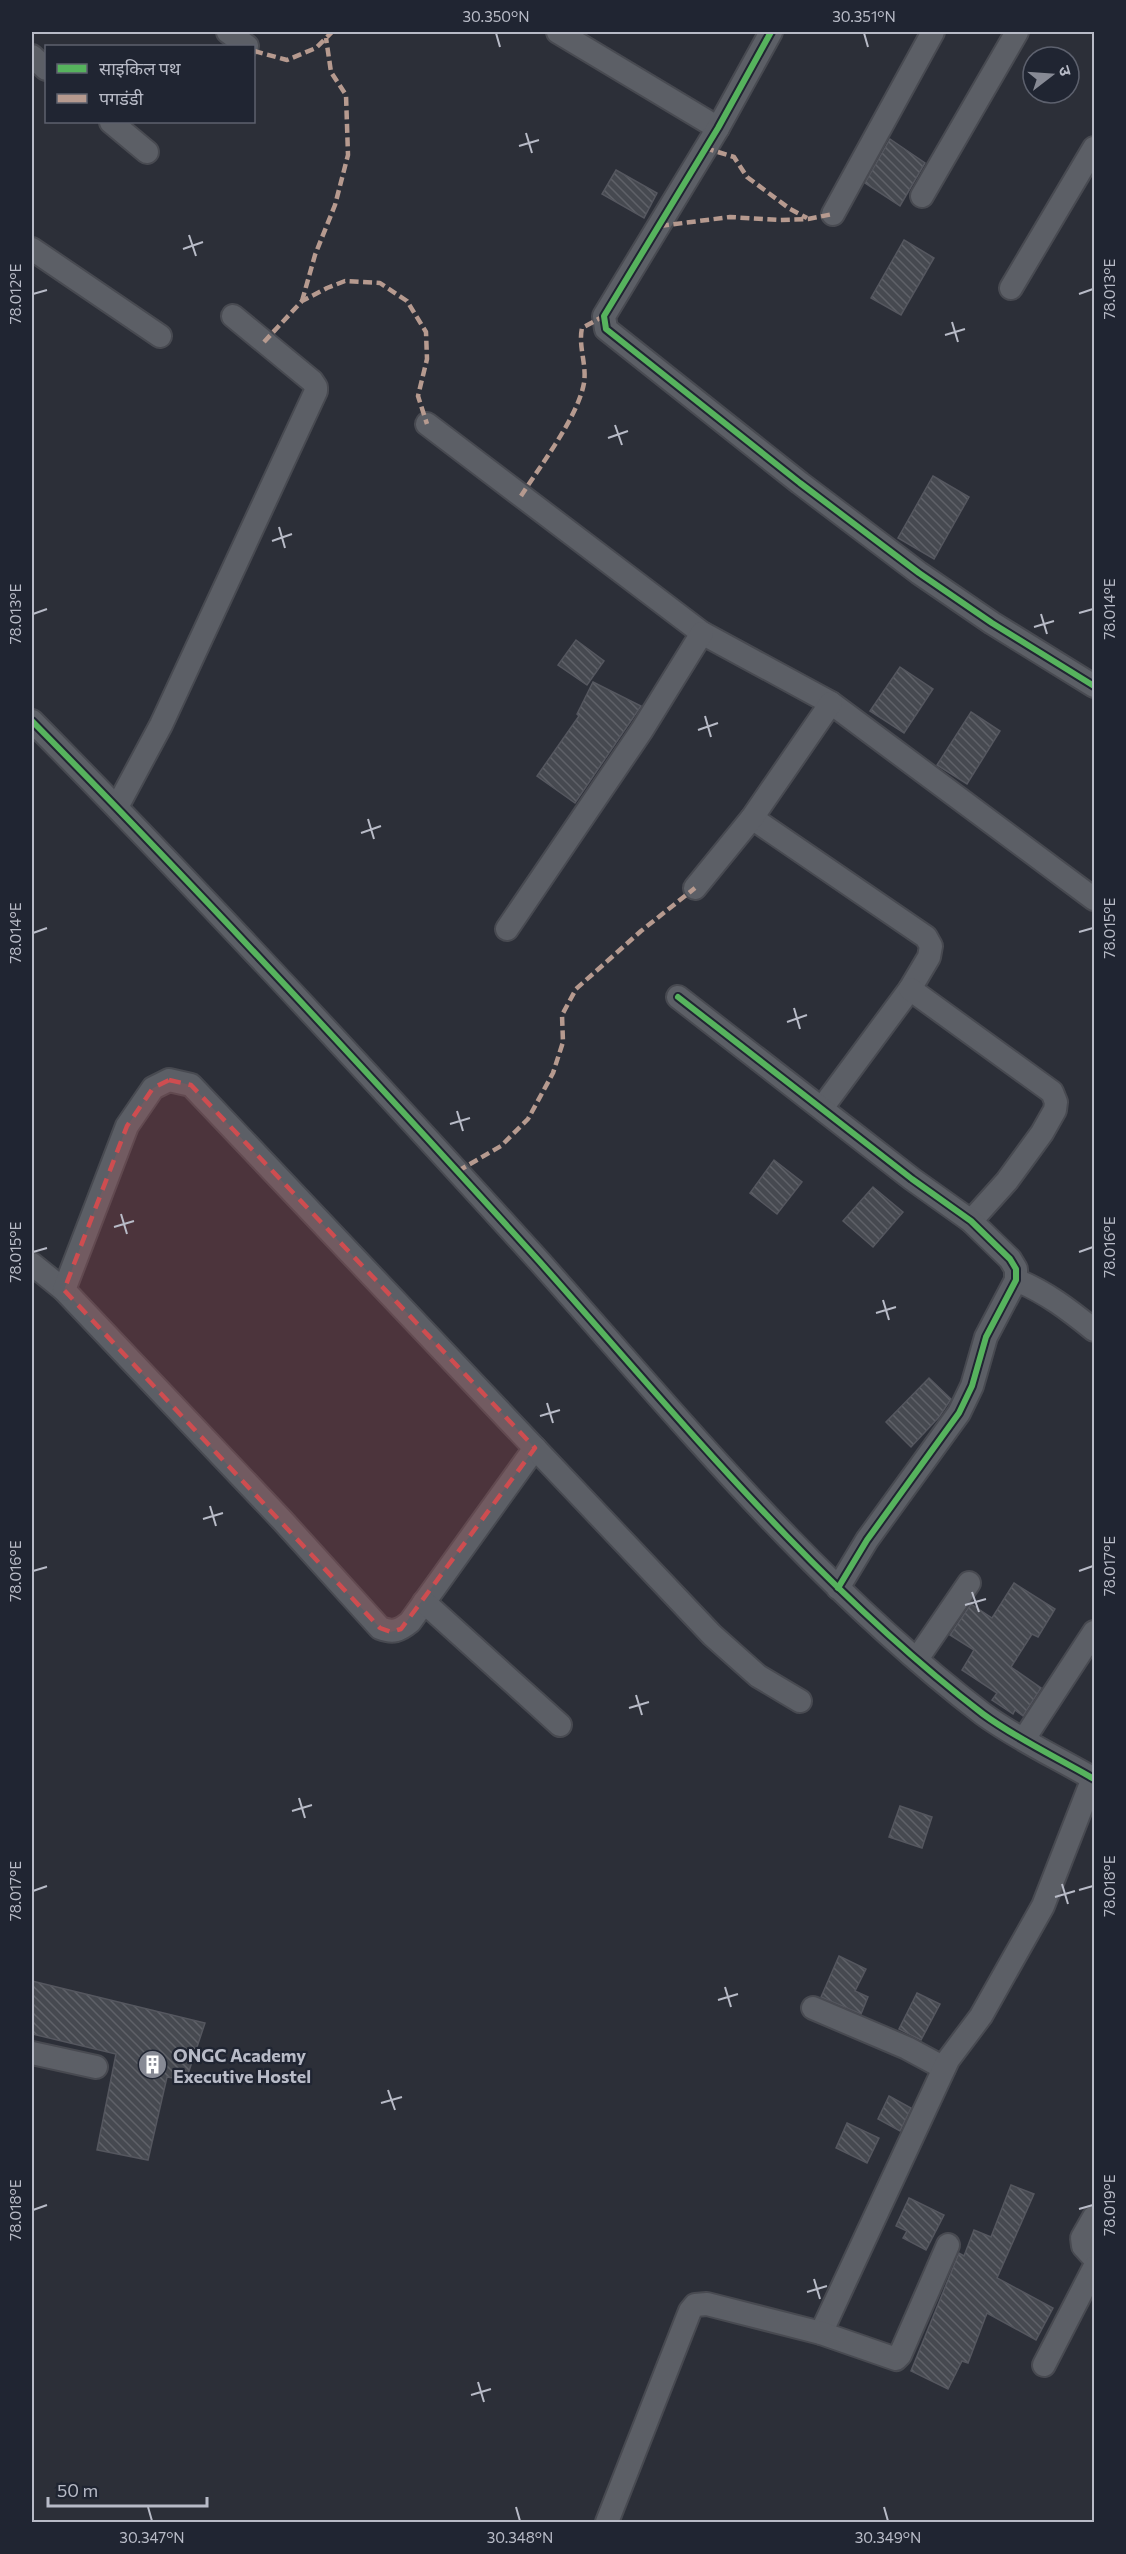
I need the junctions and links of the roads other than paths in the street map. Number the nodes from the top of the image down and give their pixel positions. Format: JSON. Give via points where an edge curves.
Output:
{"nodes":[{"id":1,"x":228,"y":32,"type":"edge"},
{"id":2,"x":558,"y":32,"type":"edge"},
{"id":3,"x":771,"y":32,"type":"edge"},
{"id":4,"x":933,"y":32,"type":"edge"},
{"id":5,"x":1017,"y":32,"type":"edge"},
{"id":6,"x":246,"y":45,"type":"edge"},
{"id":7,"x":32,"y":57,"type":"edge"},
{"id":8,"x":45,"y":68,"type":"edge"},
{"id":9,"x":112,"y":123,"type":"edge"},
{"id":10,"x":718,"y":128,"type":"junction"},
{"id":11,"x":1095,"y":148,"type":"edge"},
{"id":12,"x":147,"y":152,"type":"dead end"},
{"id":13,"x":922,"y":196,"type":"dead end"},
{"id":14,"x":833,"y":214,"type":"dead end"},
{"id":15,"x":32,"y":249,"type":"edge"},
{"id":16,"x":1011,"y":288,"type":"dead end"},
{"id":17,"x":233,"y":316,"type":"dead end"},
{"id":18,"x":160,"y":336,"type":"dead end"},
{"id":19,"x":427,"y":424,"type":"dead end"},
{"id":20,"x":702,"y":633,"type":"junction"},
{"id":21,"x":1095,"y":686,"type":"edge"},
{"id":22,"x":831,"y":703,"type":"junction"},
{"id":23,"x":32,"y":721,"type":"edge"},
{"id":24,"x":117,"y":807,"type":"junction"},
{"id":25,"x":752,"y":818,"type":"junction"},
{"id":26,"x":695,"y":888,"type":"dead end"},
{"id":27,"x":1095,"y":899,"type":"edge"},
{"id":28,"x":507,"y":929,"type":"dead end"},
{"id":29,"x":910,"y":989,"type":"junction"},
{"id":30,"x":678,"y":997,"type":"dead end"},
{"id":31,"x":822,"y":1108,"type":"junction"},
{"id":32,"x":971,"y":1221,"type":"junction"},
{"id":33,"x":32,"y":1264,"type":"edge"},
{"id":34,"x":1016,"y":1280,"type":"junction"},
{"id":35,"x":64,"y":1290,"type":"junction"},
{"id":36,"x":1095,"y":1330,"type":"edge"},
{"id":37,"x":535,"y":1448,"type":"junction"},
{"id":38,"x":969,"y":1583,"type":"dead end"},
{"id":39,"x":838,"y":1588,"type":"junction"},
{"id":40,"x":424,"y":1602,"type":"junction"},
{"id":41,"x":1095,"y":1632,"type":"edge"},
{"id":42,"x":917,"y":1659,"type":"junction"},
{"id":43,"x":800,"y":1701,"type":"dead end"},
{"id":44,"x":560,"y":1725,"type":"dead end"},
{"id":45,"x":1024,"y":1739,"type":"junction"},
{"id":46,"x":1094,"y":1778,"type":"edge"},
{"id":47,"x":813,"y":2008,"type":"dead end"},
{"id":48,"x":32,"y":2053,"type":"edge"},
{"id":49,"x":96,"y":2067,"type":"dead end"},
{"id":50,"x":944,"y":2068,"type":"junction"},
{"id":51,"x":1095,"y":2217,"type":"edge"},
{"id":52,"x":948,"y":2245,"type":"dead end"},
{"id":53,"x":1095,"y":2258,"type":"edge"},
{"id":54,"x":1095,"y":2268,"type":"edge"},
{"id":55,"x":821,"y":2333,"type":"junction"},
{"id":56,"x":1044,"y":2365,"type":"dead end"},
{"id":57,"x":607,"y":2523,"type":"edge"}],
"edges":[{"from":1,"to":6,"type":"street"},
{"from":2,"to":10,"type":"street"},
{"from":3,"to":10,"type":"street"},
{"from":4,"to":14,"type":"street"},
{"from":5,"to":13,"type":"street"},
{"from":7,"to":8,"type":"street"},
{"from":9,"to":12,"type":"street"},
{"from":10,"to":21,"type":"street","via":[[603,316],[606,329],[919,573]]},
{"from":11,"to":16,"type":"street"},
{"from":15,"to":18,"type":"street"},
{"from":17,"to":24,"type":"street","via":[[312,381],[316,392],[161,725]]},
{"from":19,"to":20,"type":"street"},
{"from":20,"to":22,"type":"street"},
{"from":20,"to":28,"type":"street","via":[[636,740]]},
{"from":22,"to":25,"type":"street"},
{"from":22,"to":27,"type":"street"},
{"from":23,"to":24,"type":"street"},
{"from":24,"to":39,"type":"street","via":[[305,1005],[741,1487]]},
{"from":25,"to":26,"type":"street"},
{"from":25,"to":29,"type":"street","via":[[926,937],[931,946],[929,957]]},
{"from":29,"to":31,"type":"street"},
{"from":29,"to":32,"type":"street","via":[[1052,1092],[1056,1102],[1042,1133]]},
{"from":30,"to":31,"type":"street"},
{"from":31,"to":32,"type":"street"},
{"from":32,"to":34,"type":"street","via":[[1010,1259],[1016,1269]]},
{"from":33,"to":35,"type":"street"},
{"from":34,"to":36,"type":"street","via":[[1055,1299]]},
{"from":34,"to":39,"type":"street","via":[[986,1337],[972,1386],[959,1413],[867,1540]]},
{"from":35,"to":37,"type":"street","via":[[127,1126],[153,1088],[169,1080],[191,1085]]},
{"from":35,"to":40,"type":"street","via":[[380,1628],[391,1632],[401,1629]]},
{"from":37,"to":40,"type":"street"},
{"from":37,"to":43,"type":"street","via":[[712,1635],[758,1676]]},
{"from":38,"to":42,"type":"street"},
{"from":39,"to":42,"type":"street"},
{"from":40,"to":44,"type":"street"},
{"from":41,"to":45,"type":"street"},
{"from":42,"to":45,"type":"street","via":[[986,1716]]},
{"from":45,"to":46,"type":"street"},
{"from":46,"to":50,"type":"street","via":[[1039,1914],[981,2016]]},
{"from":47,"to":50,"type":"street","via":[[908,2048]]},
{"from":48,"to":49,"type":"street"},
{"from":50,"to":55,"type":"street"},
{"from":51,"to":53,"type":"street","via":[[1082,2238],[1083,2246]]},
{"from":52,"to":55,"type":"street","via":[[898,2358],[893,2360]]},
{"from":54,"to":56,"type":"street"},
{"from":55,"to":57,"type":"street","via":[[707,2304],[695,2305]]}]}
